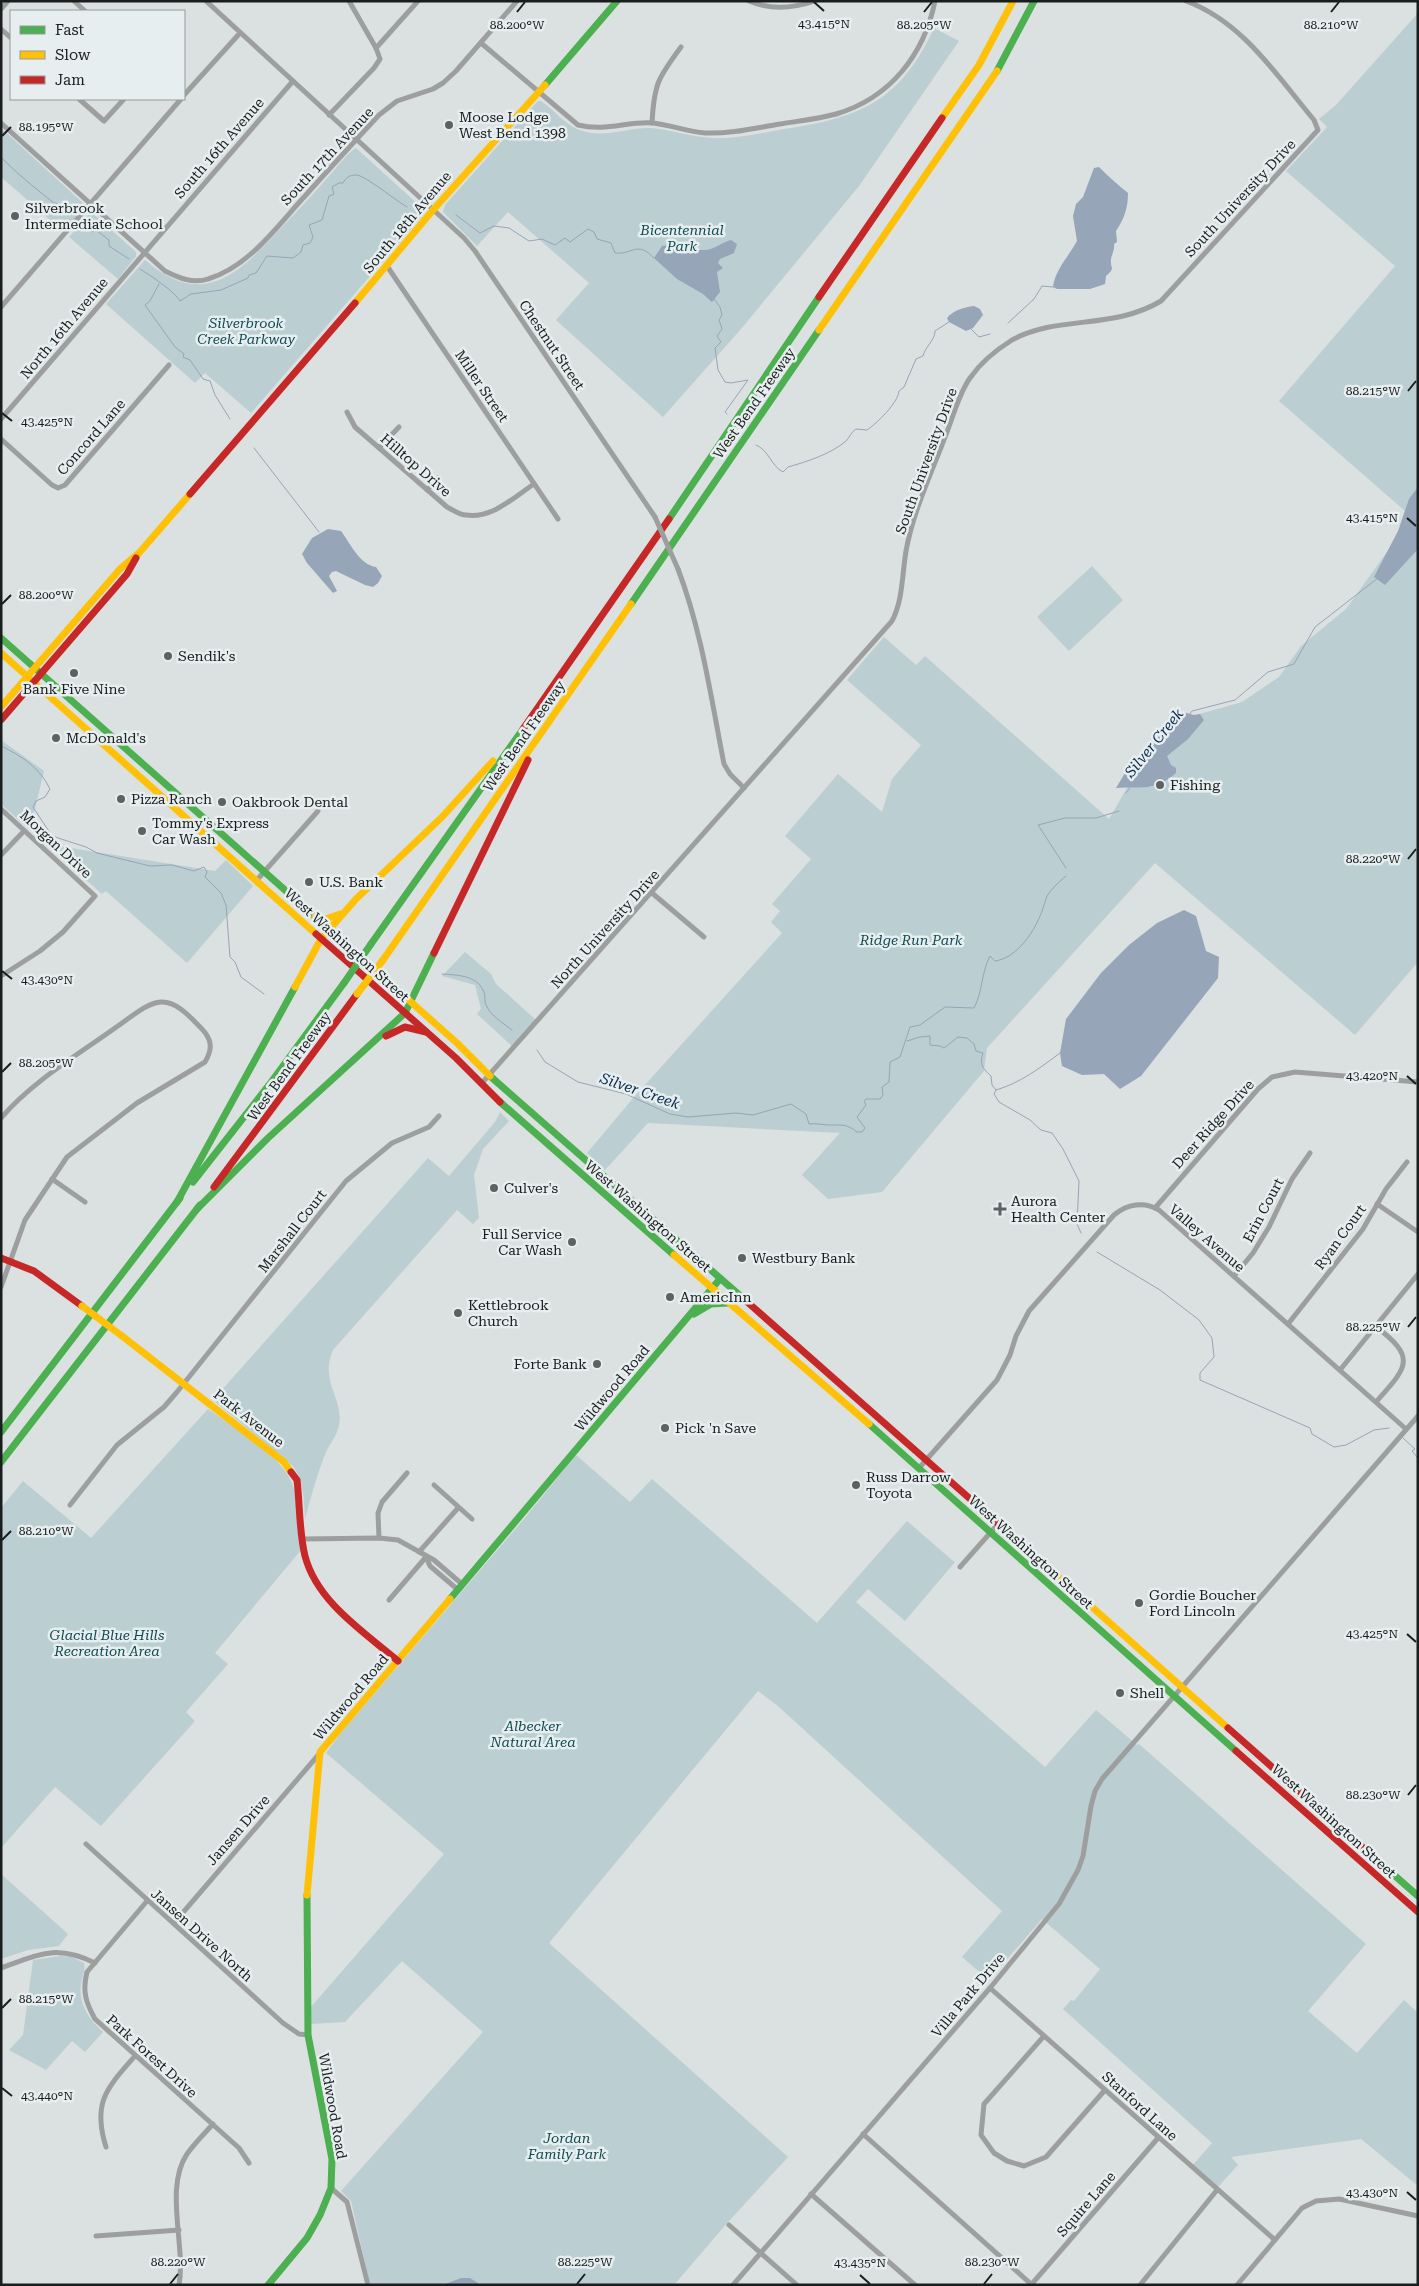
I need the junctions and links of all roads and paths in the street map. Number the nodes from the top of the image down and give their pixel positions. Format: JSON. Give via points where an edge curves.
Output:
{"nodes":[{"id":1,"x":8,"y":1,"type":"edge"},
{"id":2,"x":74,"y":1,"type":"edge"},
{"id":3,"x":206,"y":1,"type":"edge"},
{"id":4,"x":349,"y":1,"type":"edge"},
{"id":5,"x":418,"y":1,"type":"edge"},
{"id":6,"x":517,"y":1,"type":"edge"},
{"id":7,"x":617,"y":1,"type":"edge"},
{"id":8,"x":749,"y":1,"type":"edge"},
{"id":9,"x":815,"y":1,"type":"edge"},
{"id":10,"x":935,"y":1,"type":"edge"},
{"id":11,"x":1013,"y":1,"type":"edge"},
{"id":12,"x":1034,"y":1,"type":"edge"},
{"id":13,"x":1186,"y":1,"type":"edge"},
{"id":14,"x":1,"y":9,"type":"edge"},
{"id":15,"x":84,"y":10,"type":"edge"},
{"id":16,"x":1,"y":28,"type":"edge"},
{"id":17,"x":240,"y":33,"type":"junction"},
{"id":18,"x":10,"y":37,"type":"edge"},
{"id":19,"x":481,"y":43,"type":"junction"},
{"id":20,"x":681,"y":47,"type":"dead end"},
{"id":21,"x":376,"y":48,"type":"junction"},
{"id":22,"x":292,"y":81,"type":"junction"},
{"id":23,"x":538,"y":93,"type":"junction"},
{"id":24,"x":185,"y":94,"type":"edge"},
{"id":25,"x":80,"y":100,"type":"edge"},
{"id":26,"x":123,"y":100,"type":"edge"},
{"id":27,"x":179,"y":100,"type":"edge"},
{"id":28,"x":329,"y":115,"type":"junction"},
{"id":29,"x":1,"y":123,"type":"edge"},
{"id":30,"x":652,"y":123,"type":"junction"},
{"id":31,"x":356,"y":140,"type":"junction"},
{"id":32,"x":91,"y":204,"type":"junction"},
{"id":33,"x":433,"y":210,"type":"junction"},
{"id":34,"x":144,"y":252,"type":"junction"},
{"id":35,"x":387,"y":266,"type":"junction"},
{"id":36,"x":1,"y":308,"type":"edge"},
{"id":37,"x":169,"y":365,"type":"dead end"},
{"id":38,"x":348,"y":412,"type":"dead end"},
{"id":39,"x":1,"y":419,"type":"edge"},
{"id":40,"x":399,"y":427,"type":"dead end"},
{"id":41,"x":1,"y":439,"type":"edge"},
{"id":42,"x":379,"y":448,"type":"junction"},
{"id":43,"x":438,"y":478,"type":"dead end"},
{"id":44,"x":534,"y":484,"type":"junction"},
{"id":45,"x":427,"y":490,"type":"junction"},
{"id":46,"x":558,"y":519,"type":"dead end"},
{"id":47,"x":138,"y":553,"type":"junction"},
{"id":48,"x":1,"y":638,"type":"edge"},
{"id":49,"x":1,"y":653,"type":"edge"},
{"id":50,"x":35,"y":668,"type":"junction"},
{"id":51,"x":42,"y":674,"type":"junction"},
{"id":52,"x":27,"y":677,"type":"junction"},
{"id":53,"x":34,"y":682,"type":"junction"},
{"id":54,"x":1,"y":707,"type":"edge"},
{"id":55,"x":534,"y":712,"type":"junction"},
{"id":56,"x":1,"y":720,"type":"edge"},
{"id":57,"x":544,"y":728,"type":"junction"},
{"id":58,"x":744,"y":788,"type":"junction"},
{"id":59,"x":1,"y":809,"type":"edge"},
{"id":60,"x":318,"y":811,"type":"dead end"},
{"id":61,"x":24,"y":831,"type":"junction"},
{"id":62,"x":1,"y":855,"type":"edge"},
{"id":63,"x":264,"y":872,"type":"junction"},
{"id":64,"x":256,"y":881,"type":"junction"},
{"id":65,"x":652,"y":893,"type":"junction"},
{"id":66,"x":342,"y":913,"type":"junction"},
{"id":67,"x":315,"y":917,"type":"junction"},
{"id":68,"x":329,"y":929,"type":"junction"},
{"id":69,"x":704,"y":937,"type":"dead end"},
{"id":70,"x":321,"y":939,"type":"junction"},
{"id":71,"x":1,"y":976,"type":"edge"},
{"id":72,"x":411,"y":1002,"type":"junction"},
{"id":73,"x":405,"y":1013,"type":"junction"},
{"id":74,"x":426,"y":1032,"type":"junction"},
{"id":75,"x":377,"y":1041,"type":"junction"},
{"id":76,"x":490,"y":1076,"type":"junction"},
{"id":77,"x":1418,"y":1082,"type":"edge"},
{"id":78,"x":481,"y":1084,"type":"junction"},
{"id":79,"x":438,"y":1116,"type":"dead end"},
{"id":80,"x":1,"y":1118,"type":"edge"},
{"id":81,"x":1310,"y":1153,"type":"dead end"},
{"id":82,"x":1407,"y":1162,"type":"dead end"},
{"id":83,"x":52,"y":1179,"type":"junction"},
{"id":84,"x":85,"y":1202,"type":"dead end"},
{"id":85,"x":177,"y":1202,"type":"junction"},
{"id":86,"x":1377,"y":1204,"type":"junction"},
{"id":87,"x":1154,"y":1208,"type":"junction"},
{"id":88,"x":197,"y":1210,"type":"junction"},
{"id":89,"x":1418,"y":1232,"type":"edge"},
{"id":90,"x":1,"y":1258,"type":"edge"},
{"id":91,"x":10,"y":1261,"type":"junction"},
{"id":92,"x":1418,"y":1274,"type":"edge"},
{"id":93,"x":1234,"y":1276,"type":"junction"},
{"id":94,"x":720,"y":1280,"type":"junction"},
{"id":95,"x":1,"y":1287,"type":"edge"},
{"id":96,"x":712,"y":1289,"type":"junction"},
{"id":97,"x":728,"y":1303,"type":"junction"},
{"id":98,"x":689,"y":1317,"type":"junction"},
{"id":99,"x":1288,"y":1324,"type":"junction"},
{"id":100,"x":1375,"y":1326,"type":"junction"},
{"id":101,"x":1340,"y":1370,"type":"junction"},
{"id":102,"x":183,"y":1384,"type":"junction"},
{"id":103,"x":1376,"y":1402,"type":"junction"},
{"id":104,"x":1418,"y":1416,"type":"edge"},
{"id":105,"x":1406,"y":1429,"type":"junction"},
{"id":106,"x":1,"y":1432,"type":"edge"},
{"id":107,"x":926,"y":1459,"type":"junction"},
{"id":108,"x":1,"y":1462,"type":"edge"},
{"id":109,"x":919,"y":1468,"type":"junction"},
{"id":110,"x":407,"y":1473,"type":"dead end"},
{"id":111,"x":434,"y":1485,"type":"dead end"},
{"id":112,"x":70,"y":1505,"type":"dead end"},
{"id":113,"x":458,"y":1508,"type":"junction"},
{"id":114,"x":472,"y":1519,"type":"dead end"},
{"id":115,"x":998,"y":1524,"type":"junction"},
{"id":116,"x":990,"y":1533,"type":"junction"},
{"id":117,"x":379,"y":1538,"type":"junction"},
{"id":118,"x":303,"y":1540,"type":"junction"},
{"id":119,"x":419,"y":1552,"type":"junction"},
{"id":120,"x":426,"y":1557,"type":"junction"},
{"id":121,"x":960,"y":1568,"type":"dead end"},
{"id":122,"x":460,"y":1587,"type":"junction"},
{"id":123,"x":389,"y":1600,"type":"dead end"},
{"id":124,"x":398,"y":1661,"type":"junction"},
{"id":125,"x":1181,"y":1686,"type":"junction"},
{"id":126,"x":1173,"y":1695,"type":"junction"},
{"id":127,"x":320,"y":1752,"type":"junction"},
{"id":128,"x":86,"y":1844,"type":"dead end"},
{"id":129,"x":1418,"y":1896,"type":"edge"},
{"id":130,"x":147,"y":1901,"type":"junction"},
{"id":131,"x":1418,"y":1912,"type":"edge"},
{"id":132,"x":174,"y":1923,"type":"junction"},
{"id":133,"x":95,"y":1962,"type":"junction"},
{"id":134,"x":1,"y":1968,"type":"edge"},
{"id":135,"x":990,"y":1988,"type":"junction"},
{"id":136,"x":308,"y":2036,"type":"junction"},
{"id":137,"x":1044,"y":2036,"type":"junction"},
{"id":138,"x":135,"y":2056,"type":"junction"},
{"id":139,"x":1105,"y":2090,"type":"junction"},
{"id":140,"x":213,"y":2124,"type":"junction"},
{"id":141,"x":863,"y":2134,"type":"junction"},
{"id":142,"x":1158,"y":2138,"type":"junction"},
{"id":143,"x":106,"y":2147,"type":"dead end"},
{"id":144,"x":249,"y":2163,"type":"dead end"},
{"id":145,"x":331,"y":2188,"type":"junction"},
{"id":146,"x":1217,"y":2190,"type":"junction"},
{"id":147,"x":811,"y":2194,"type":"junction"},
{"id":148,"x":1418,"y":2216,"type":"edge"},
{"id":149,"x":729,"y":2225,"type":"dead end"},
{"id":150,"x":179,"y":2230,"type":"junction"},
{"id":151,"x":96,"y":2236,"type":"dead end"},
{"id":152,"x":1275,"y":2240,"type":"junction"},
{"id":153,"x":760,"y":2253,"type":"junction"},
{"id":154,"x":179,"y":2285,"type":"edge"},
{"id":155,"x":268,"y":2285,"type":"edge"},
{"id":156,"x":368,"y":2285,"type":"edge"},
{"id":157,"x":733,"y":2285,"type":"edge"},
{"id":158,"x":797,"y":2285,"type":"edge"},
{"id":159,"x":915,"y":2285,"type":"edge"},
{"id":160,"x":1031,"y":2285,"type":"edge"},
{"id":161,"x":1140,"y":2285,"type":"edge"},
{"id":162,"x":1236,"y":2285,"type":"edge"}],
"edges":[{"from":1,"to":14,"type":"street"},
{"from":2,"to":15,"type":"street"},
{"from":3,"to":17,"type":"street","name":"Chestnut Street"},
{"from":4,"to":21,"type":"street"},
{"from":5,"to":21,"type":"street"},
{"from":6,"to":19,"type":"street","name":"South 17th Avenue"},
{"from":7,"to":23,"type":"main road","name":"South 18th Avenue"},
{"from":8,"to":9,"type":"street","via":[[769,7],[804,5]]},
{"from":10,"to":30,"type":"street","via":[[930,25],[913,60],[894,81],[858,106],[834,114],[725,133],[703,133]]},
{"from":11,"to":55,"type":"main road","name":"West Bend Freeway","via":[[979,65]]},
{"from":12,"to":57,"type":"main road","name":"West Bend Freeway","via":[[995,74]]},
{"from":13,"to":58,"type":"street","name":"South University Drive","via":[[1216,15],[1238,31],[1314,120],[1318,130],[1160,301],[1136,314],[1028,333],[1000,348],[978,367],[964,388],[915,515],[906,550],[898,609],[892,621]]},
{"from":16,"to":18,"type":"street"},
{"from":17,"to":22,"type":"street","name":"Chestnut Street"},
{"from":17,"to":24,"type":"street"},
{"from":19,"to":23,"type":"street"},
{"from":19,"to":31,"type":"street","name":"South 17th Avenue","via":[[443,83],[397,102],[379,114]]},
{"from":20,"to":30,"type":"street","via":[[660,76],[653,96]]},
{"from":21,"to":28,"type":"street","via":[[380,59],[374,68]]},
{"from":22,"to":28,"type":"street","name":"Chestnut Street"},
{"from":22,"to":34,"type":"street","name":"South 16th Avenue"},
{"from":23,"to":30,"type":"street","via":[[578,125],[592,129]]},
{"from":23,"to":33,"type":"main road","name":"South 18th Avenue"},
{"from":25,"to":26,"type":"street","via":[[104,121]]},
{"from":27,"to":32,"type":"street"},
{"from":28,"to":31,"type":"street","name":"Chestnut Street"},
{"from":29,"to":32,"type":"street","name":"South 17th Avenue"},
{"from":31,"to":33,"type":"street","name":"Chestnut Street"},
{"from":31,"to":34,"type":"street","name":"South 17th Avenue","via":[[254,252],[222,274],[198,281],[177,278]]},
{"from":32,"to":34,"type":"street","name":"South 17th Avenue"},
{"from":32,"to":36,"type":"street"},
{"from":33,"to":35,"type":"main road","name":"South 18th Avenue"},
{"from":33,"to":58,"type":"street","name":"Chestnut Street","bridge":true,"via":[[475,251],[655,517],[691,603],[724,764]]},
{"from":34,"to":39,"type":"street","name":"North 16th Avenue"},
{"from":35,"to":44,"type":"street","name":"Miller Street"},
{"from":35,"to":47,"type":"main road","name":"South 18th Avenue"},
{"from":37,"to":41,"type":"street","name":"Concord Lane","via":[[65,485],[58,488],[52,485]]},
{"from":38,"to":42,"type":"street","name":"Hilltop Drive","via":[[354,427]]},
{"from":40,"to":42,"type":"street"},
{"from":42,"to":45,"type":"street","name":"Hilltop Drive"},
{"from":43,"to":45,"type":"street"},
{"from":44,"to":45,"type":"street","name":"Hilltop Drive","via":[[497,509],[482,515],[464,515],[447,507]]},
{"from":44,"to":46,"type":"street","name":"Miller Street"},
{"from":47,"to":50,"type":"main road","via":[[120,569]]},
{"from":47,"to":51,"type":"main road","via":[[126,574]]},
{"from":48,"to":50,"type":"main road","name":"West Washington Street"},
{"from":49,"to":52,"type":"main road","name":"West Washington Street"},
{"from":50,"to":51,"type":"main road","name":"West Washington Street"},
{"from":50,"to":52,"type":"main road"},
{"from":51,"to":53,"type":"main road"},
{"from":51,"to":63,"type":"main road","name":"West Washington Street"},
{"from":52,"to":53,"type":"main road","name":"West Washington Street"},
{"from":52,"to":54,"type":"main road"},
{"from":53,"to":56,"type":"main road"},
{"from":53,"to":64,"type":"main road","name":"West Washington Street"},
{"from":55,"to":66,"type":"main road","via":[[475,782]]},
{"from":55,"to":85,"type":"main road","name":"West Bend Freeway","bridge":true,"via":[[344,983]]},
{"from":57,"to":72,"type":"main road"},
{"from":57,"to":88,"type":"main road","name":"West Bend Freeway","bridge":true,"via":[[383,960]]},
{"from":58,"to":65,"type":"street","name":"North University Drive"},
{"from":59,"to":61,"type":"street","name":"Morgan Drive"},
{"from":60,"to":63,"type":"street"},
{"from":61,"to":62,"type":"street"},
{"from":61,"to":71,"type":"street","name":"Morgan Drive","via":[[95,896],[63,932]]},
{"from":63,"to":64,"type":"street"},
{"from":63,"to":67,"type":"main road","name":"West Washington Street"},
{"from":64,"to":70,"type":"main road","name":"West Washington Street"},
{"from":65,"to":69,"type":"street"},
{"from":65,"to":76,"type":"street","name":"North University Drive"},
{"from":66,"to":67,"type":"main road","via":[[326,919]]},
{"from":66,"to":68,"type":"main road"},
{"from":67,"to":68,"type":"main road","name":"West Washington Street"},
{"from":68,"to":70,"type":"main road"},
{"from":68,"to":72,"type":"main road","name":"West Washington Street"},
{"from":70,"to":73,"type":"main road","name":"West Washington Street"},
{"from":70,"to":85,"type":"main road"},
{"from":72,"to":73,"type":"main road"},
{"from":72,"to":76,"type":"main road","name":"West Washington Street"},
{"from":73,"to":74,"type":"main road","name":"West Washington Street"},
{"from":73,"to":75,"type":"main road"},
{"from":74,"to":75,"type":"main road","via":[[405,1027]]},
{"from":74,"to":78,"type":"main road","name":"West Washington Street"},
{"from":75,"to":88,"type":"main road","via":[[268,1138]]},
{"from":76,"to":78,"type":"street","name":"North University Drive"},
{"from":76,"to":94,"type":"main road","name":"West Washington Street"},
{"from":77,"to":87,"type":"street","name":"Deer Ridge Drive","via":[[1295,1072],[1272,1077]]},
{"from":78,"to":96,"type":"main road","name":"West Washington Street"},
{"from":79,"to":102,"type":"street","name":"Marshall Court","via":[[429,1127],[392,1143],[346,1181]]},
{"from":80,"to":83,"type":"street","via":[[50,1073],[142,1010],[160,1002],[173,1003],[204,1030],[212,1043],[205,1062],[137,1103],[68,1157]]},
{"from":81,"to":93,"type":"street","name":"Erin Court","via":[[1288,1186],[1269,1227]]},
{"from":82,"to":86,"type":"street","name":"Ryan Court"},
{"from":83,"to":84,"type":"street"},
{"from":83,"to":91,"type":"street","via":[[25,1220]]},
{"from":85,"to":106,"type":"main road","name":"West Bend Freeway"},
{"from":86,"to":89,"type":"street"},
{"from":86,"to":99,"type":"street","name":"Ryan Court","via":[[1363,1229]]},
{"from":87,"to":93,"type":"street","name":"Valley Avenue"},
{"from":87,"to":107,"type":"street","name":"Valley Avenue","via":[[1138,1204],[1114,1215],[1028,1311],[997,1380]]},
{"from":88,"to":108,"type":"main road","name":"West Bend Freeway"},
{"from":90,"to":91,"type":"main road","name":"Park Avenue"},
{"from":91,"to":95,"type":"street"},
{"from":91,"to":102,"type":"main road","name":"Park Avenue","bridge":true,"via":[[34,1271]]},
{"from":92,"to":100,"type":"street"},
{"from":93,"to":99,"type":"street","name":"Valley Avenue"},
{"from":94,"to":96,"type":"main road","name":"Wildwood Road"},
{"from":94,"to":107,"type":"main road","name":"West Washington Street"},
{"from":96,"to":97,"type":"main road","name":"West Washington Street"},
{"from":96,"to":98,"type":"main road","name":"Wildwood Road"},
{"from":97,"to":98,"type":"main road","via":[[711,1304]]},
{"from":97,"to":109,"type":"main road","name":"West Washington Street"},
{"from":98,"to":122,"type":"main road","name":"Wildwood Road"},
{"from":99,"to":101,"type":"street","name":"Valley Avenue"},
{"from":100,"to":101,"type":"street"},
{"from":100,"to":103,"type":"street","via":[[1399,1346],[1404,1363],[1400,1374]]},
{"from":101,"to":103,"type":"street","name":"Valley Avenue"},
{"from":102,"to":112,"type":"street","name":"Marshall Court","via":[[164,1408],[117,1446]]},
{"from":102,"to":118,"type":"main road","name":"Park Avenue","via":[[284,1462],[297,1480]]},
{"from":103,"to":105,"type":"street","name":"Valley Avenue"},
{"from":104,"to":105,"type":"street","name":"Villa Park Drive"},
{"from":105,"to":125,"type":"street","name":"Villa Park Drive"},
{"from":107,"to":109,"type":"street","name":"Valley Avenue"},
{"from":107,"to":115,"type":"main road","name":"West Washington Street"},
{"from":109,"to":116,"type":"main road","name":"West Washington Street"},
{"from":110,"to":117,"type":"street","via":[[382,1502],[378,1513]]},
{"from":111,"to":113,"type":"street"},
{"from":113,"to":114,"type":"street"},
{"from":113,"to":119,"type":"street"},
{"from":115,"to":116,"type":"street"},
{"from":115,"to":125,"type":"main road","name":"West Washington Street"},
{"from":116,"to":121,"type":"street"},
{"from":116,"to":126,"type":"main road","name":"West Washington Street"},
{"from":117,"to":118,"type":"street"},
{"from":117,"to":119,"type":"street","via":[[398,1540]]},
{"from":118,"to":124,"type":"main road","name":"Park Avenue","via":[[311,1572],[331,1603]]},
{"from":119,"to":120,"type":"street"},
{"from":120,"to":122,"type":"street","via":[[430,1566]]},
{"from":120,"to":123,"type":"street"},
{"from":122,"to":124,"type":"main road","name":"Wildwood Road"},
{"from":124,"to":127,"type":"main road","name":"Wildwood Road"},
{"from":125,"to":126,"type":"street","name":"Villa Park Drive"},
{"from":125,"to":129,"type":"main road","name":"West Washington Street"},
{"from":126,"to":131,"type":"main road","name":"West Washington Street"},
{"from":126,"to":135,"type":"street","name":"Villa Park Drive","via":[[1102,1779],[1091,1806],[1083,1856],[1070,1887]]},
{"from":127,"to":132,"type":"street","name":"Jansen Drive"},
{"from":127,"to":136,"type":"main road","name":"Wildwood Road","via":[[307,1891]]},
{"from":128,"to":130,"type":"street","name":"Jansen Drive North"},
{"from":130,"to":132,"type":"street","name":"Jansen Drive North"},
{"from":130,"to":133,"type":"street","name":"Park Forest Drive"},
{"from":132,"to":136,"type":"street","name":"Jansen Drive North","via":[[283,2023]]},
{"from":133,"to":134,"type":"street","via":[[65,1951],[37,1955]]},
{"from":133,"to":138,"type":"street","name":"Park Forest Drive","via":[[87,1972],[83,1986],[87,2005],[95,2019]]},
{"from":135,"to":137,"type":"street","name":"Stanford Lane"},
{"from":135,"to":141,"type":"street","name":"Villa Park Drive"},
{"from":136,"to":145,"type":"main road","name":"Wildwood Road","via":[[332,2159]]},
{"from":137,"to":139,"type":"street","name":"Stanford Lane"},
{"from":137,"to":139,"type":"street","via":[[984,2104],[981,2135],[994,2153],[1007,2162],[1024,2166],[1046,2157]]},
{"from":138,"to":140,"type":"street","name":"Park Forest Drive"},
{"from":138,"to":143,"type":"street","via":[[109,2086],[100,2110],[100,2130]]},
{"from":139,"to":142,"type":"street","name":"Stanford Lane"},
{"from":140,"to":144,"type":"street","name":"Park Forest Drive","via":[[239,2148]]},
{"from":140,"to":150,"type":"street","via":[[186,2155],[178,2182]]},
{"from":141,"to":147,"type":"street","name":"Villa Park Drive"},
{"from":141,"to":160,"type":"street"},
{"from":142,"to":146,"type":"street","name":"Stanford Lane"},
{"from":142,"to":160,"type":"street","name":"Squire Lane"},
{"from":145,"to":155,"type":"main road","name":"Wildwood Road","via":[[307,2238]]},
{"from":145,"to":156,"type":"street","via":[[347,2202]]},
{"from":146,"to":152,"type":"street","name":"Stanford Lane"},
{"from":146,"to":161,"type":"street"},
{"from":147,"to":153,"type":"street","name":"Villa Park Drive"},
{"from":147,"to":159,"type":"street"},
{"from":148,"to":152,"type":"street","via":[[1328,2198],[1302,2208]]},
{"from":149,"to":153,"type":"street"},
{"from":150,"to":151,"type":"street"},
{"from":150,"to":154,"type":"street","via":[[182,2268]]},
{"from":152,"to":162,"type":"street"},
{"from":153,"to":157,"type":"street","name":"Villa Park Drive"},
{"from":153,"to":158,"type":"street"}]}
